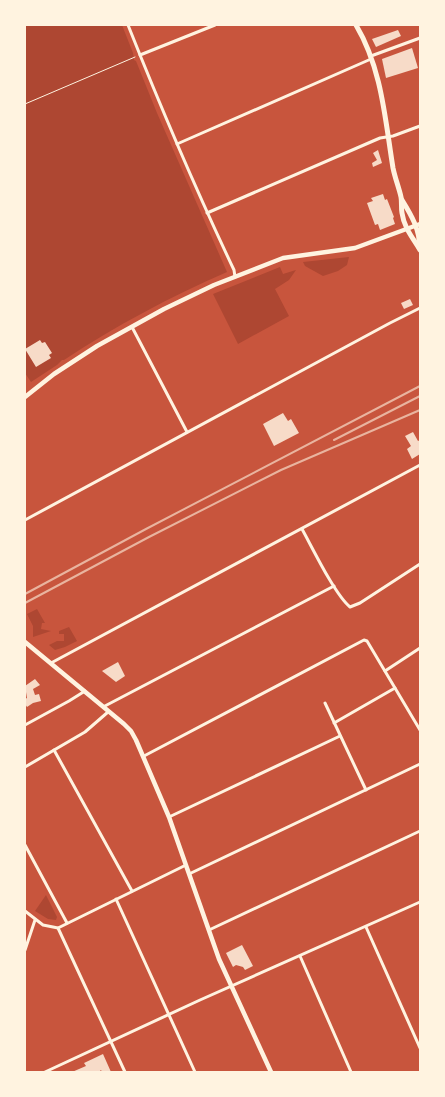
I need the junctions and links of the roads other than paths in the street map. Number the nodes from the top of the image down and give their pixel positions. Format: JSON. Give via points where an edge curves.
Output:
{"nodes":[{"id":1,"x":128,"y":25,"type":"edge"},
{"id":2,"x":215,"y":25,"type":"edge"},
{"id":3,"x":356,"y":25,"type":"edge"},
{"id":4,"x":420,"y":38,"type":"edge"},
{"id":5,"x":140,"y":55,"type":"junction"},
{"id":6,"x":371,"y":57,"type":"junction"},
{"id":7,"x":420,"y":126,"type":"edge"},
{"id":8,"x":389,"y":136,"type":"junction"},
{"id":9,"x":177,"y":144,"type":"junction"},
{"id":10,"x":401,"y":198,"type":"junction"},
{"id":11,"x":207,"y":213,"type":"junction"},
{"id":12,"x":417,"y":225,"type":"edge"},
{"id":13,"x":407,"y":229,"type":"junction"},
{"id":14,"x":420,"y":249,"type":"edge"},
{"id":15,"x":235,"y":276,"type":"junction"},
{"id":16,"x":420,"y":308,"type":"edge"},
{"id":17,"x":132,"y":327,"type":"junction"},
{"id":18,"x":25,"y":397,"type":"edge"},
{"id":19,"x":187,"y":432,"type":"junction"},
{"id":20,"x":420,"y":465,"type":"edge"},
{"id":21,"x":25,"y":520,"type":"edge"},
{"id":22,"x":302,"y":529,"type":"junction"},
{"id":23,"x":420,"y":564,"type":"edge"},
{"id":24,"x":334,"y":586,"type":"junction"},
{"id":25,"x":25,"y":642,"type":"edge"},
{"id":26,"x":420,"y":648,"type":"edge"},
{"id":27,"x":51,"y":663,"type":"junction"},
{"id":28,"x":385,"y":671,"type":"junction"},
{"id":29,"x":395,"y":688,"type":"junction"},
{"id":30,"x":85,"y":690,"type":"junction"},
{"id":31,"x":325,"y":703,"type":"dead end"},
{"id":32,"x":103,"y":707,"type":"junction"},
{"id":33,"x":108,"y":712,"type":"junction"},
{"id":34,"x":334,"y":723,"type":"junction"},
{"id":35,"x":25,"y":725,"type":"edge"},
{"id":36,"x":420,"y":730,"type":"edge"},
{"id":37,"x":340,"y":736,"type":"junction"},
{"id":38,"x":54,"y":750,"type":"junction"},
{"id":39,"x":144,"y":756,"type":"junction"},
{"id":40,"x":420,"y":764,"type":"edge"},
{"id":41,"x":25,"y":766,"type":"edge"},
{"id":42,"x":366,"y":790,"type":"junction"},
{"id":43,"x":169,"y":816,"type":"junction"},
{"id":44,"x":420,"y":830,"type":"edge"},
{"id":45,"x":25,"y":845,"type":"edge"},
{"id":46,"x":186,"y":864,"type":"junction"},
{"id":47,"x":189,"y":874,"type":"junction"},
{"id":48,"x":132,"y":891,"type":"junction"},
{"id":49,"x":116,"y":899,"type":"junction"},
{"id":50,"x":420,"y":902,"type":"edge"},
{"id":51,"x":25,"y":911,"type":"edge"},
{"id":52,"x":36,"y":920,"type":"junction"},
{"id":53,"x":67,"y":923,"type":"junction"},
{"id":54,"x":366,"y":927,"type":"junction"},
{"id":55,"x":58,"y":928,"type":"junction"},
{"id":56,"x":209,"y":930,"type":"junction"},
{"id":57,"x":25,"y":950,"type":"edge"},
{"id":58,"x":300,"y":956,"type":"junction"},
{"id":59,"x":231,"y":986,"type":"junction"},
{"id":60,"x":169,"y":1015,"type":"junction"},
{"id":61,"x":112,"y":1042,"type":"junction"},
{"id":62,"x":420,"y":1048,"type":"edge"},
{"id":63,"x":54,"y":1070,"type":"edge"},
{"id":64,"x":45,"y":1072,"type":"edge"},
{"id":65,"x":125,"y":1072,"type":"edge"},
{"id":66,"x":195,"y":1072,"type":"edge"},
{"id":67,"x":271,"y":1072,"type":"edge"},
{"id":68,"x":351,"y":1072,"type":"edge"}],
"edges":[{"from":1,"to":5,"type":"street"},
{"from":2,"to":5,"type":"street"},
{"from":3,"to":6,"type":"main road"},
{"from":4,"to":6,"type":"street"},
{"from":5,"to":9,"type":"street"},
{"from":6,"to":8,"type":"main road"},
{"from":6,"to":9,"type":"street"},
{"from":7,"to":8,"type":"street"},
{"from":8,"to":10,"type":"main road"},
{"from":8,"to":11,"type":"street"},
{"from":9,"to":11,"type":"street"},
{"from":10,"to":12,"type":"main road"},
{"from":10,"to":13,"type":"main road"},
{"from":11,"to":15,"type":"street"},
{"from":12,"to":13,"type":"main road"},
{"from":12,"to":14,"type":"main road"},
{"from":13,"to":14,"type":"main road"},
{"from":13,"to":15,"type":"main road","via":[[355,248],[283,258]]},
{"from":15,"to":17,"type":"main road"},
{"from":16,"to":19,"type":"street"},
{"from":17,"to":18,"type":"main road","via":[[54,374]]},
{"from":17,"to":19,"type":"street"},
{"from":19,"to":21,"type":"street"},
{"from":20,"to":22,"type":"street"},
{"from":22,"to":24,"type":"street"},
{"from":22,"to":27,"type":"street"},
{"from":23,"to":24,"type":"street","via":[[354,606],[347,605]]},
{"from":24,"to":32,"type":"street"},
{"from":25,"to":27,"type":"main road"},
{"from":26,"to":28,"type":"street"},
{"from":27,"to":30,"type":"main road"},
{"from":28,"to":29,"type":"street"},
{"from":28,"to":39,"type":"street","via":[[367,641],[361,640]]},
{"from":29,"to":34,"type":"street"},
{"from":29,"to":36,"type":"street"},
{"from":30,"to":32,"type":"main road"},
{"from":30,"to":35,"type":"street"},
{"from":31,"to":34,"type":"street"},
{"from":32,"to":33,"type":"main road"},
{"from":33,"to":38,"type":"street","via":[[85,732]]},
{"from":33,"to":39,"type":"main road","via":[[131,731]]},
{"from":34,"to":37,"type":"street"},
{"from":37,"to":42,"type":"street"},
{"from":37,"to":43,"type":"street"},
{"from":38,"to":41,"type":"street"},
{"from":38,"to":48,"type":"street"},
{"from":39,"to":43,"type":"main road"},
{"from":40,"to":42,"type":"street"},
{"from":42,"to":47,"type":"street"},
{"from":43,"to":46,"type":"main road"},
{"from":44,"to":56,"type":"street"},
{"from":45,"to":53,"type":"street"},
{"from":46,"to":47,"type":"main road"},
{"from":46,"to":48,"type":"street"},
{"from":47,"to":56,"type":"main road"},
{"from":48,"to":49,"type":"street"},
{"from":49,"to":53,"type":"street"},
{"from":49,"to":60,"type":"street"},
{"from":50,"to":54,"type":"street"},
{"from":51,"to":52,"type":"street"},
{"from":52,"to":55,"type":"street"},
{"from":52,"to":57,"type":"street"},
{"from":53,"to":55,"type":"street"},
{"from":54,"to":58,"type":"street"},
{"from":54,"to":62,"type":"street"},
{"from":55,"to":61,"type":"street"},
{"from":56,"to":59,"type":"main road"},
{"from":58,"to":59,"type":"street"},
{"from":58,"to":68,"type":"street"},
{"from":59,"to":60,"type":"street"},
{"from":59,"to":67,"type":"main road"},
{"from":60,"to":61,"type":"street"},
{"from":60,"to":66,"type":"street"},
{"from":61,"to":63,"type":"street"},
{"from":61,"to":65,"type":"street"},
{"from":63,"to":64,"type":"street"}]}
